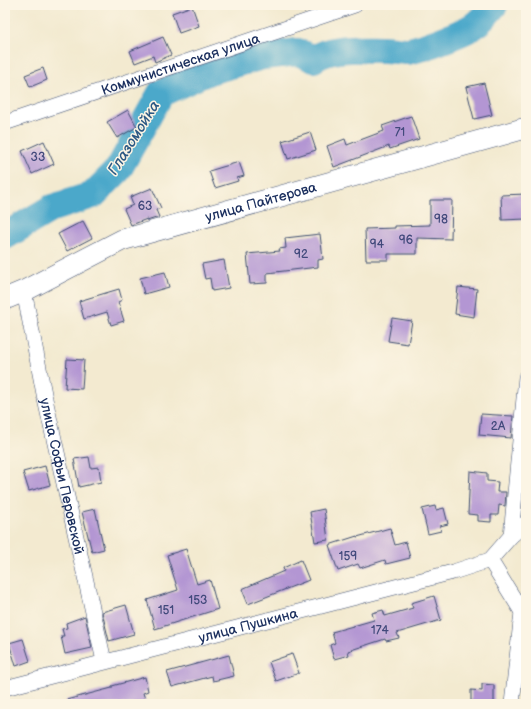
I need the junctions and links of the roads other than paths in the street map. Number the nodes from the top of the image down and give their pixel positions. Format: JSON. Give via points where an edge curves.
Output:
{"nodes":[{"id":1,"x":355,"y":5,"type":"edge"},
{"id":2,"x":5,"y":123,"type":"edge"},
{"id":3,"x":526,"y":128,"type":"edge"},
{"id":4,"x":24,"y":291,"type":"junction"},
{"id":5,"x":5,"y":299,"type":"edge"},
{"id":6,"x":526,"y":377,"type":"edge"},
{"id":7,"x":526,"y":523,"type":"edge"},
{"id":8,"x":511,"y":536,"type":"junction"},
{"id":9,"x":490,"y":560,"type":"junction"},
{"id":10,"x":524,"y":613,"type":"edge"},
{"id":11,"x":104,"y":661,"type":"junction"},
{"id":12,"x":5,"y":688,"type":"edge"},
{"id":13,"x":512,"y":704,"type":"edge"}],
"edges":[{"from":1,"to":2,"type":"street","name":"Коммунистическая улица"},
{"from":3,"to":4,"type":"main road","name":"улица Пайтерова","via":[[122,240]]},
{"from":4,"to":5,"type":"main road","name":"улица Пайтерова"},
{"from":4,"to":11,"type":"street","name":"улица Софьи Перовской","via":[[45,399]]},
{"from":6,"to":8,"type":"street"},
{"from":7,"to":8,"type":"street"},
{"from":8,"to":9,"type":"street"},
{"from":9,"to":10,"type":"street"},
{"from":9,"to":11,"type":"street","name":"улица Пушкина","via":[[453,572]]},
{"from":10,"to":13,"type":"street"},
{"from":11,"to":12,"type":"street","name":"улица Пушкина"}]}
